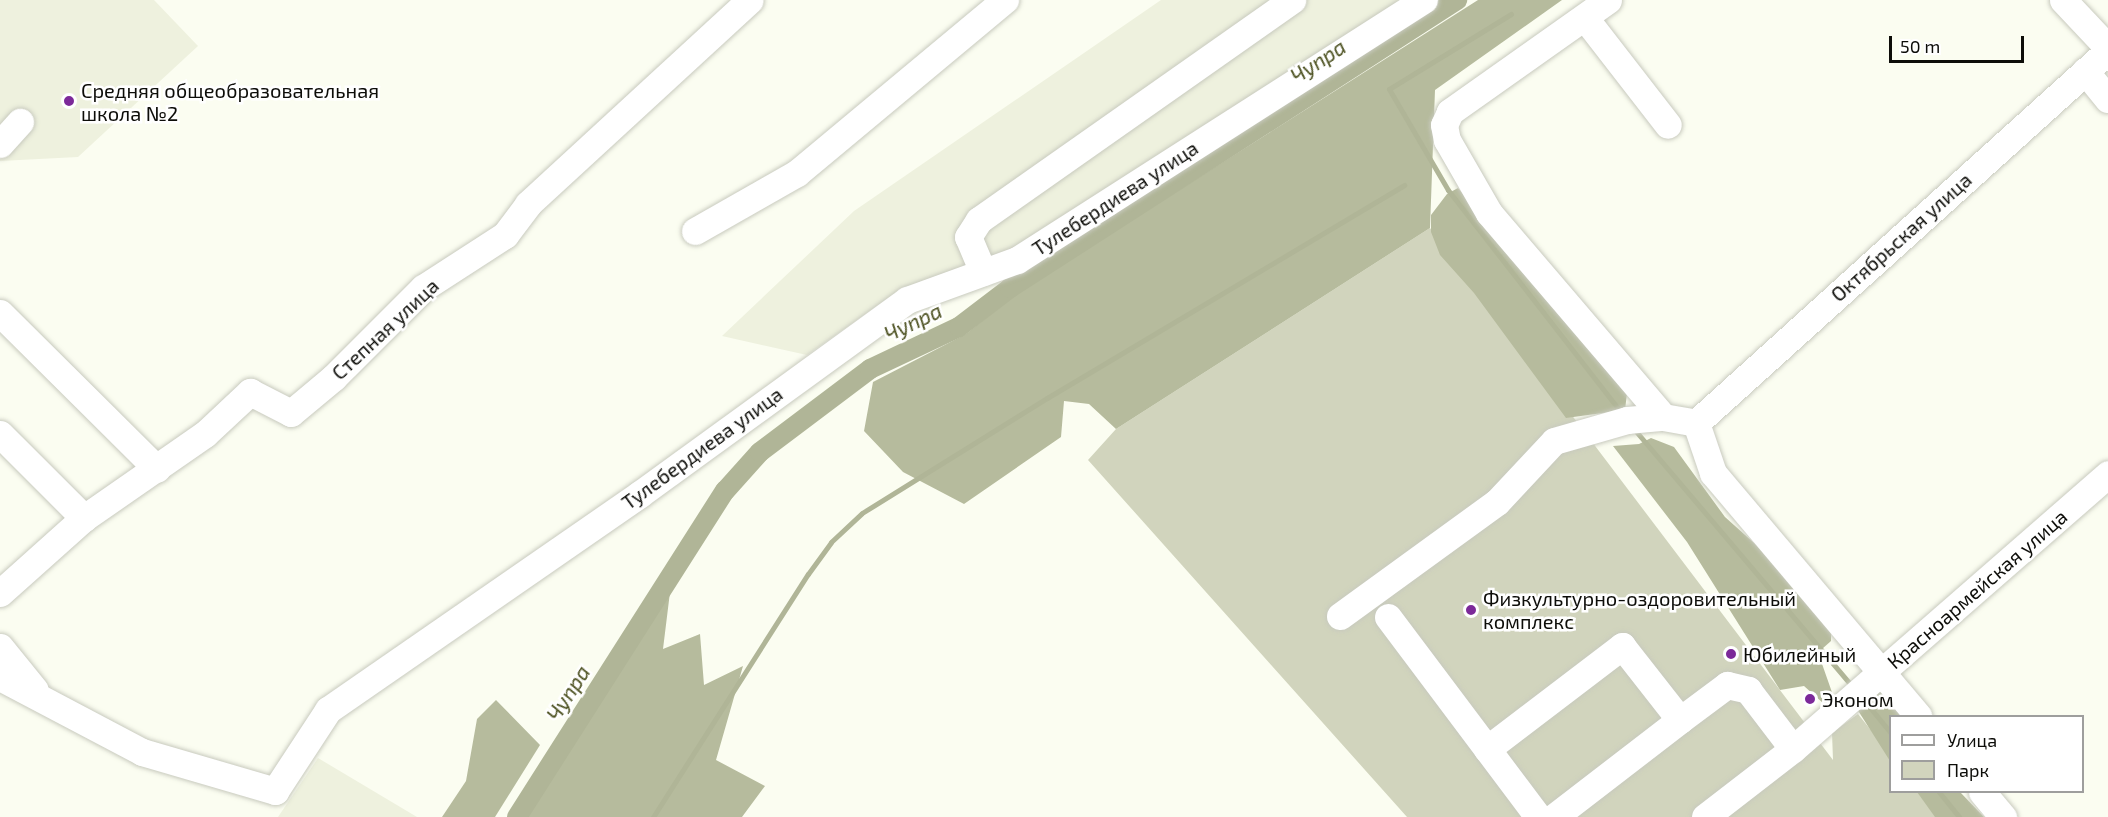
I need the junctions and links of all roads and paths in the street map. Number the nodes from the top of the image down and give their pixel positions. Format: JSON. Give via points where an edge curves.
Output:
{"nodes":[{"id":1,"x":750,"y":0,"type":"edge"},
{"id":2,"x":1005,"y":0,"type":"edge"},
{"id":3,"x":1292,"y":0,"type":"edge"},
{"id":4,"x":1424,"y":0,"type":"edge"},
{"id":5,"x":1608,"y":0,"type":"edge"},
{"id":6,"x":2063,"y":0,"type":"edge"},
{"id":7,"x":1585,"y":18,"type":"junction"},
{"id":8,"x":2108,"y":50,"type":"edge"},
{"id":9,"x":2085,"y":71,"type":"junction"},
{"id":10,"x":2108,"y":99,"type":"edge"},
{"id":11,"x":20,"y":122,"type":"dead end"},
{"id":12,"x":1668,"y":125,"type":"dead end"},
{"id":13,"x":0,"y":144,"type":"edge"},
{"id":14,"x":695,"y":231,"type":"dead end"},
{"id":15,"x":983,"y":272,"type":"junction"},
{"id":16,"x":0,"y":313,"type":"edge"},
{"id":17,"x":1663,"y":417,"type":"junction"},
{"id":18,"x":1696,"y":423,"type":"junction"},
{"id":19,"x":0,"y":434,"type":"edge"},
{"id":20,"x":158,"y":469,"type":"junction"},
{"id":21,"x":2108,"y":474,"type":"edge"},
{"id":22,"x":84,"y":518,"type":"junction"},
{"id":23,"x":0,"y":593,"type":"edge"},
{"id":24,"x":1340,"y":616,"type":"dead end"},
{"id":25,"x":1388,"y":617,"type":"dead end"},
{"id":26,"x":0,"y":647,"type":"edge"},
{"id":27,"x":1881,"y":672,"type":"junction"},
{"id":28,"x":0,"y":677,"type":"edge"},
{"id":29,"x":43,"y":700,"type":"junction"},
{"id":30,"x":1916,"y":715,"type":"edge"},
{"id":31,"x":1680,"y":720,"type":"junction"},
{"id":32,"x":1793,"y":748,"type":"junction"},
{"id":33,"x":1487,"y":749,"type":"junction"},
{"id":34,"x":1983,"y":793,"type":"edge"},
{"id":35,"x":1538,"y":817,"type":"edge"},
{"id":36,"x":1554,"y":817,"type":"edge"},
{"id":37,"x":1705,"y":817,"type":"edge"},
{"id":38,"x":2003,"y":817,"type":"edge"}],
"edges":[{"from":1,"to":20,"type":"street","name":"Степная улица","via":[[528,204],[506,235],[423,288],[334,377],[291,413],[250,392],[205,434]]},
{"from":2,"to":14,"type":"street","via":[[797,173]]},
{"from":3,"to":15,"type":"street","via":[[979,220],[968,237]]},
{"from":4,"to":15,"type":"street","name":"Тулебердиева улица","via":[[1017,260]]},
{"from":5,"to":7,"type":"street"},
{"from":6,"to":8,"type":"street"},
{"from":7,"to":12,"type":"street"},
{"from":7,"to":17,"type":"street","via":[[1450,112],[1444,125],[1447,140],[1489,213]]},
{"from":8,"to":9,"type":"street","name":"Октябрьская улица"},
{"from":9,"to":10,"type":"street"},
{"from":9,"to":18,"type":"street","name":"Октябрьская улица"},
{"from":11,"to":13,"type":"street"},
{"from":15,"to":29,"type":"street","name":"Тулебердиева улица","via":[[907,300],[640,494],[328,710],[275,791],[142,752]]},
{"from":16,"to":20,"type":"street"},
{"from":17,"to":18,"type":"street"},
{"from":17,"to":24,"type":"street","via":[[1627,420],[1554,441],[1497,502]]},
{"from":18,"to":27,"type":"street","via":[[1713,473]]},
{"from":19,"to":22,"type":"street"},
{"from":20,"to":22,"type":"street","name":"Степная улица"},
{"from":21,"to":27,"type":"street","name":"Красноармейская улица"},
{"from":22,"to":23,"type":"street","name":"Степная улица"},
{"from":25,"to":33,"type":"street"},
{"from":26,"to":29,"type":"street"},
{"from":27,"to":30,"type":"street"},
{"from":27,"to":32,"type":"street","name":"Красноармейская улица"},
{"from":28,"to":29,"type":"street","name":"Тулебердиева улица"},
{"from":31,"to":32,"type":"street","via":[[1727,685],[1748,690]]},
{"from":31,"to":33,"type":"street","via":[[1622,646]]},
{"from":31,"to":36,"type":"street"},
{"from":32,"to":37,"type":"street","name":"Красноармейская улица"},
{"from":33,"to":35,"type":"street"},
{"from":34,"to":38,"type":"street"}]}
